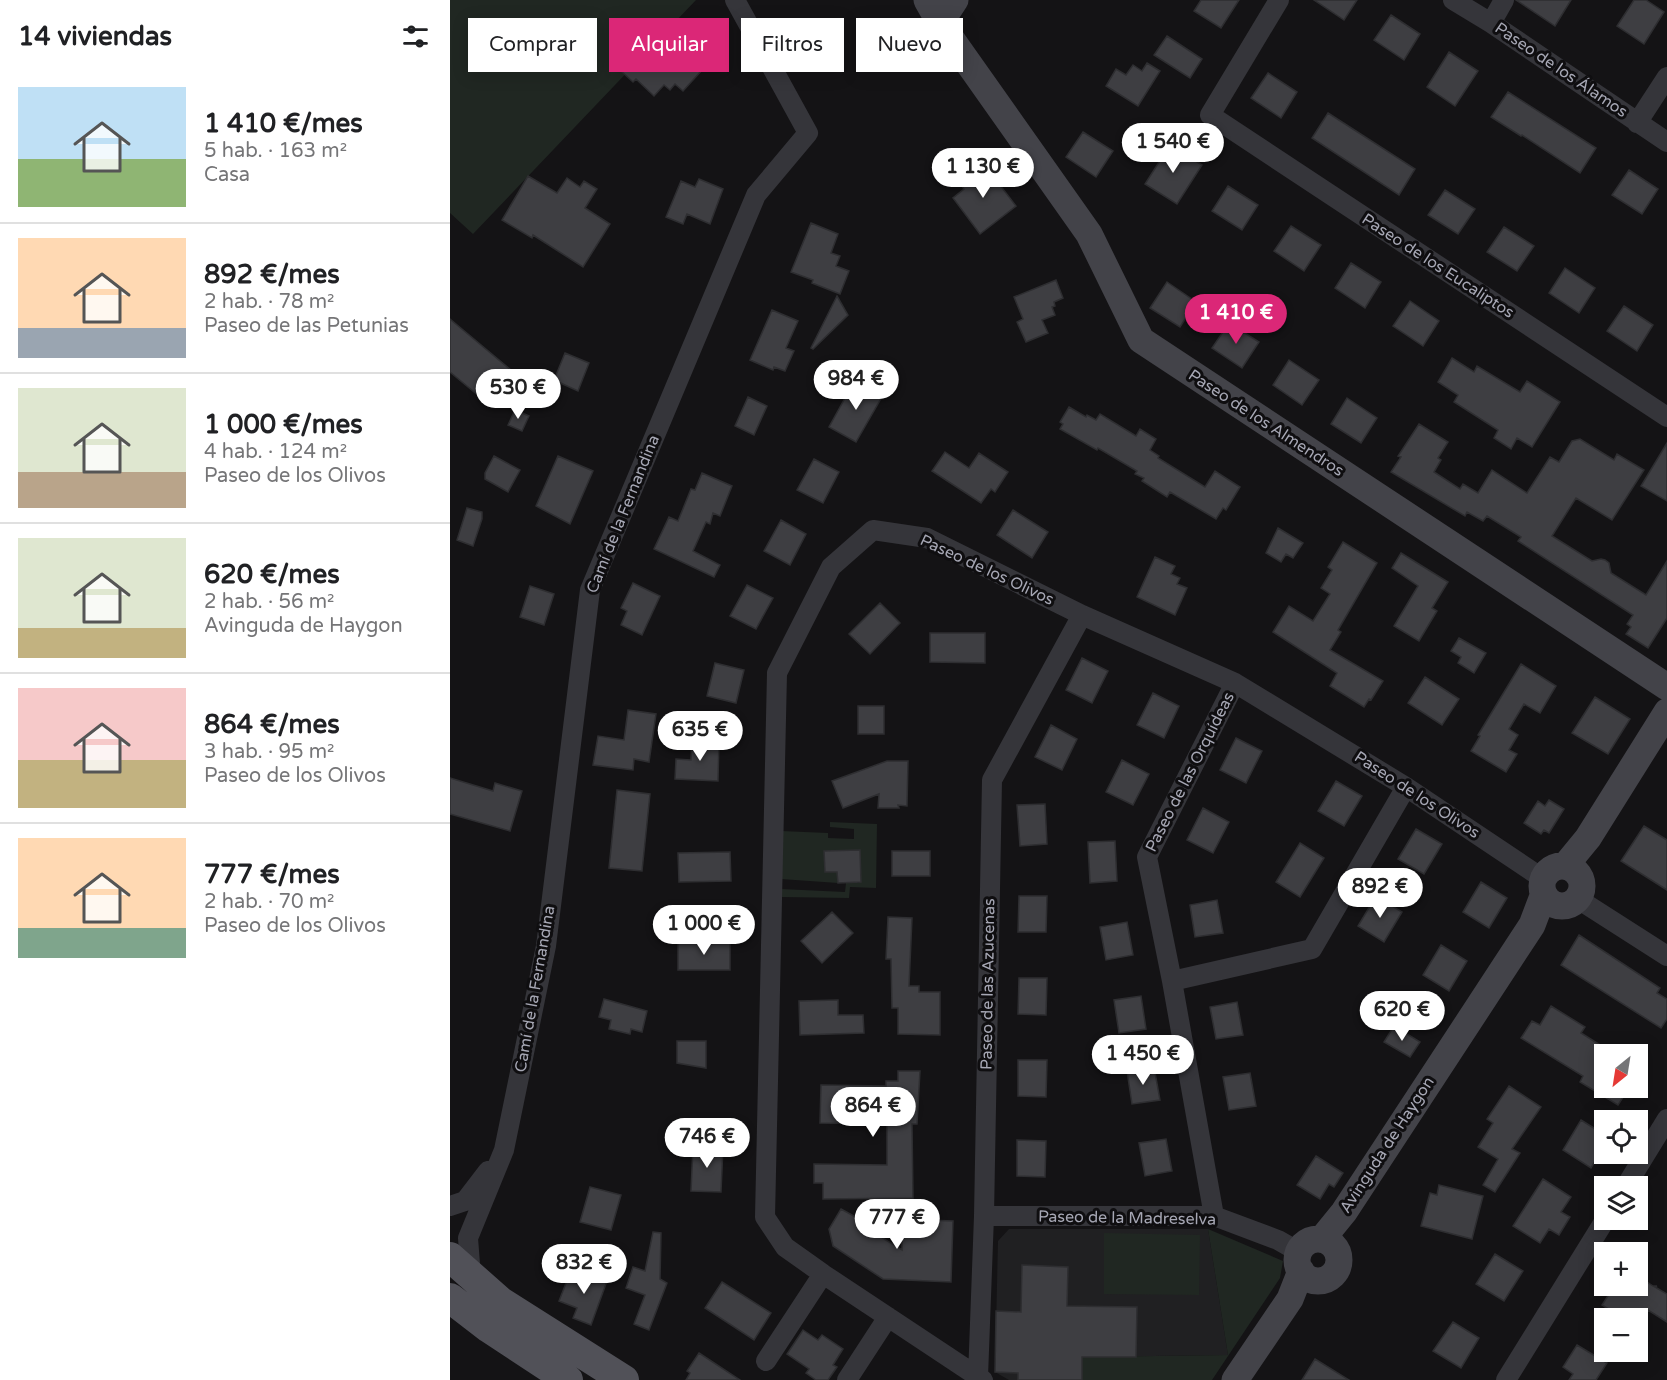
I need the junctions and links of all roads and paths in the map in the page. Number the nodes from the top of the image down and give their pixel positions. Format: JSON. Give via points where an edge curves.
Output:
{"nodes":[{"id":1,"x":735,"y":0,"type":"edge"},
{"id":2,"x":927,"y":0,"type":"edge"},
{"id":3,"x":955,"y":0,"type":"edge"},
{"id":4,"x":1279,"y":0,"type":"edge"},
{"id":5,"x":1453,"y":0,"type":"edge"},
{"id":6,"x":1504,"y":0,"type":"edge"},
{"id":7,"x":937,"y":18,"type":"edge"},
{"id":8,"x":943,"y":18,"type":"edge"},
{"id":9,"x":1491,"y":23,"type":"junction"},
{"id":10,"x":963,"y":56,"type":"edge"},
{"id":11,"x":1667,"y":77,"type":"edge"},
{"id":12,"x":1638,"y":123,"type":"junction"},
{"id":13,"x":1667,"y":142,"type":"edge"},
{"id":14,"x":1667,"y":417,"type":"edge"},
{"id":15,"x":1082,"y":615,"type":"junction"},
{"id":16,"x":1235,"y":682,"type":"junction"},
{"id":17,"x":1667,"y":687,"type":"edge"},
{"id":18,"x":1667,"y":712,"type":"edge"},
{"id":19,"x":1667,"y":738,"type":"edge"},
{"id":20,"x":1406,"y":787,"type":"junction"},
{"id":21,"x":1561,"y":887,"type":"junction"},
{"id":22,"x":1667,"y":956,"type":"edge"},
{"id":23,"x":1172,"y":981,"type":"junction"},
{"id":24,"x":1667,"y":1119,"type":"edge"},
{"id":25,"x":504,"y":1150,"type":"junction"},
{"id":26,"x":1632,"y":1176,"type":"edge"},
{"id":27,"x":450,"y":1206,"type":"edge"},
{"id":28,"x":984,"y":1216,"type":"junction"},
{"id":29,"x":1214,"y":1216,"type":"junction"},
{"id":30,"x":1599,"y":1230,"type":"edge"},
{"id":31,"x":1315,"y":1258,"type":"junction"},
{"id":32,"x":461,"y":1267,"type":"edge"},
{"id":33,"x":823,"y":1274,"type":"junction"},
{"id":34,"x":450,"y":1298,"type":"edge"},
{"id":35,"x":888,"y":1317,"type":"junction"},
{"id":36,"x":766,"y":1361,"type":"dead end"},
{"id":37,"x":980,"y":1378,"type":"edge"},
{"id":38,"x":568,"y":1380,"type":"edge"},
{"id":39,"x":624,"y":1380,"type":"edge"},
{"id":40,"x":847,"y":1380,"type":"edge"},
{"id":41,"x":1235,"y":1380,"type":"edge"},
{"id":42,"x":1251,"y":1380,"type":"edge"},
{"id":43,"x":1506,"y":1380,"type":"edge"}],
"edges":[{"from":1,"to":25,"type":"street","name":"Camí de la Fernandina","via":[[808,133],[756,195],[590,590],[546,946]]},
{"from":2,"to":7,"type":"street","name":"Paseo de los Almendros"},
{"from":3,"to":8,"type":"street"},
{"from":4,"to":14,"type":"street","name":"Paseo de los Eucaliptos","via":[[1210,115]]},
{"from":5,"to":9,"type":"street","name":"Paseo de los Álamos"},
{"from":6,"to":9,"type":"street"},
{"from":9,"to":12,"type":"street","name":"Paseo de los Álamos"},
{"from":10,"to":17,"type":"street","name":"Paseo de los Almendros","via":[[1089,234],[1141,340]]},
{"from":11,"to":12,"type":"street"},
{"from":12,"to":13,"type":"street","name":"Paseo de los Álamos"},
{"from":15,"to":16,"type":"street","name":"Paseo de los Olivos"},
{"from":15,"to":28,"type":"street","name":"Paseo de las Azucenas","via":[[992,780]]},
{"from":15,"to":33,"type":"street","name":"Paseo de los Olivos","via":[[927,538],[873,530],[831,567],[777,673],[765,1217],[785,1247]]},
{"from":16,"to":20,"type":"street","name":"Paseo de los Olivos"},
{"from":16,"to":23,"type":"street","name":"Paseo de las Orquídeas","via":[[1147,857]]},
{"from":18,"to":21,"type":"street","name":"Avinguda de Haygon"},
{"from":19,"to":21,"type":"street","name":"Avinguda de Haygon"},
{"from":20,"to":21,"type":"street","name":"Paseo de los Olivos"},
{"from":20,"to":23,"type":"street","via":[[1312,949]]},
{"from":21,"to":22,"type":"street","name":"Paseo de los Olivos"},
{"from":21,"to":31,"type":"street","name":"Avinguda de Haygon","via":[[1541,931],[1359,1209]]},
{"from":23,"to":29,"type":"street","name":"Paseo de las Orquídeas"},
{"from":24,"to":26,"type":"street"},
{"from":25,"to":27,"type":"street","via":[[465,1201]]},
{"from":25,"to":32,"type":"street","via":[[468,1238]]},
{"from":28,"to":29,"type":"street","name":"Paseo de la Madreselva"},
{"from":28,"to":37,"type":"street","name":"Paseo de las Azucenas"},
{"from":29,"to":31,"type":"street","name":"Paseo de la Madreselva"},
{"from":30,"to":43,"type":"street"},
{"from":31,"to":41,"type":"street","name":"Avinguda de Haygon"},
{"from":31,"to":42,"type":"street","name":"Avinguda de Haygon","via":[[1300,1304]]},
{"from":32,"to":39,"type":"main road","via":[[501,1302]]},
{"from":33,"to":35,"type":"street","name":"Paseo de los Olivos"},
{"from":33,"to":36,"type":"street"},
{"from":34,"to":38,"type":"main road"},
{"from":35,"to":37,"type":"street","name":"Paseo de los Olivos"},
{"from":35,"to":40,"type":"street"}]}
